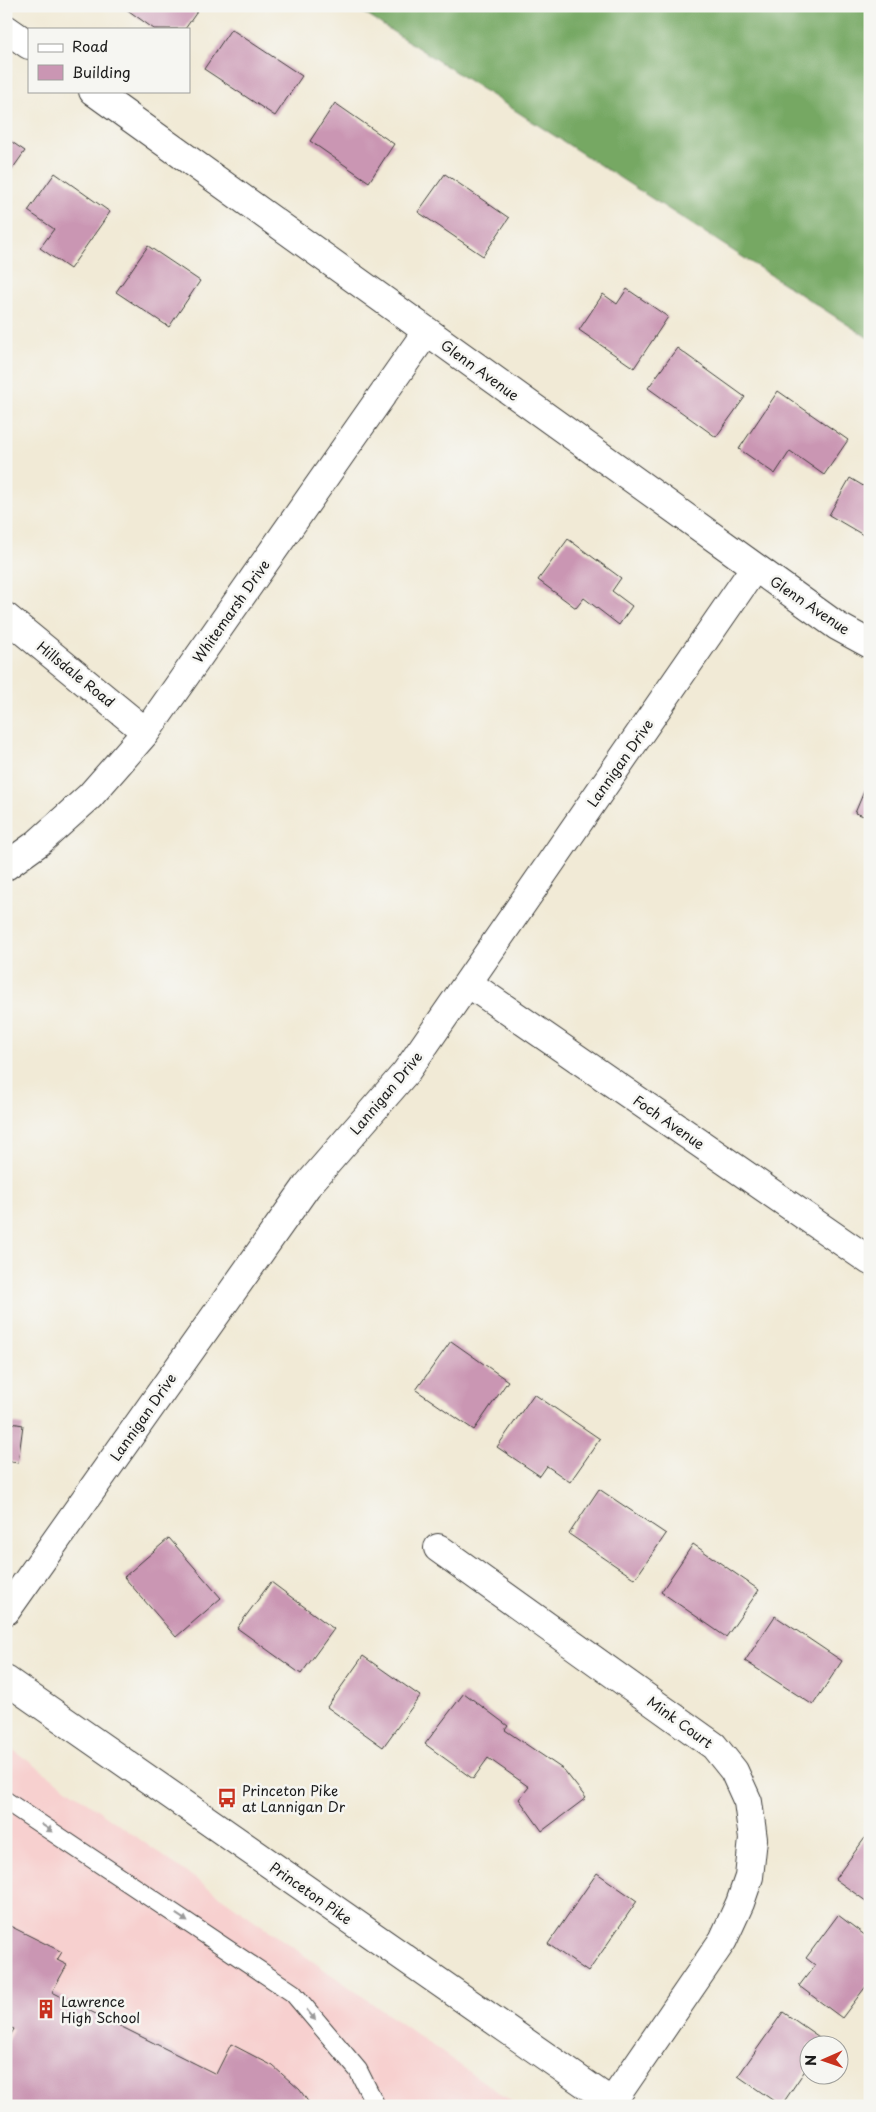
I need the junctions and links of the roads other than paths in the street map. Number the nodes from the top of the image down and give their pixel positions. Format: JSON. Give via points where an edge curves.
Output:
{"nodes":[{"id":1,"x":6,"y":29,"type":"edge"},
{"id":2,"x":28,"y":44,"type":"edge"},
{"id":3,"x":94,"y":92,"type":"edge"},
{"id":4,"x":427,"y":331,"type":"junction"},
{"id":5,"x":755,"y":567,"type":"junction"},
{"id":6,"x":6,"y":617,"type":"edge"},
{"id":7,"x":870,"y":644,"type":"edge"},
{"id":8,"x":146,"y":732,"type":"junction"},
{"id":9,"x":6,"y":866,"type":"edge"},
{"id":10,"x":468,"y":982,"type":"junction"},
{"id":11,"x":870,"y":1261,"type":"edge"},
{"id":12,"x":438,"y":1548,"type":"dead end"},
{"id":13,"x":6,"y":1611,"type":"edge"},
{"id":14,"x":6,"y":1680,"type":"edge"},
{"id":15,"x":6,"y":1800,"type":"edge"},
{"id":16,"x":614,"y":2104,"type":"edge"},
{"id":17,"x":376,"y":2106,"type":"edge"}],
"edges":[{"from":1,"to":2,"type":"street"},
{"from":3,"to":4,"type":"street","name":"Glenn Avenue"},
{"from":4,"to":5,"type":"street","name":"Glenn Avenue"},
{"from":4,"to":8,"type":"street","name":"Whitemarsh Drive"},
{"from":5,"to":7,"type":"street","name":"Glenn Avenue","via":[[837,626]]},
{"from":5,"to":10,"type":"street","name":"Lannigan Drive"},
{"from":6,"to":8,"type":"street","name":"Hillsdale Road"},
{"from":8,"to":9,"type":"street","name":"Whitemarsh Drive","via":[[90,796],[38,843]]},
{"from":10,"to":11,"type":"street","name":"Foch Avenue"},
{"from":10,"to":13,"type":"street","name":"Lannigan Drive","via":[[406,1072],[307,1186]]},
{"from":12,"to":16,"type":"street","name":"Mink Court","via":[[714,1746],[734,1771],[748,1802],[753,1838],[749,1877],[740,1903],[723,1940]]},
{"from":14,"to":16,"type":"street","name":"Princeton Pike"},
{"from":15,"to":17,"type":"lane","one_way":true,"via":[[293,1993],[358,2070]]}]}
